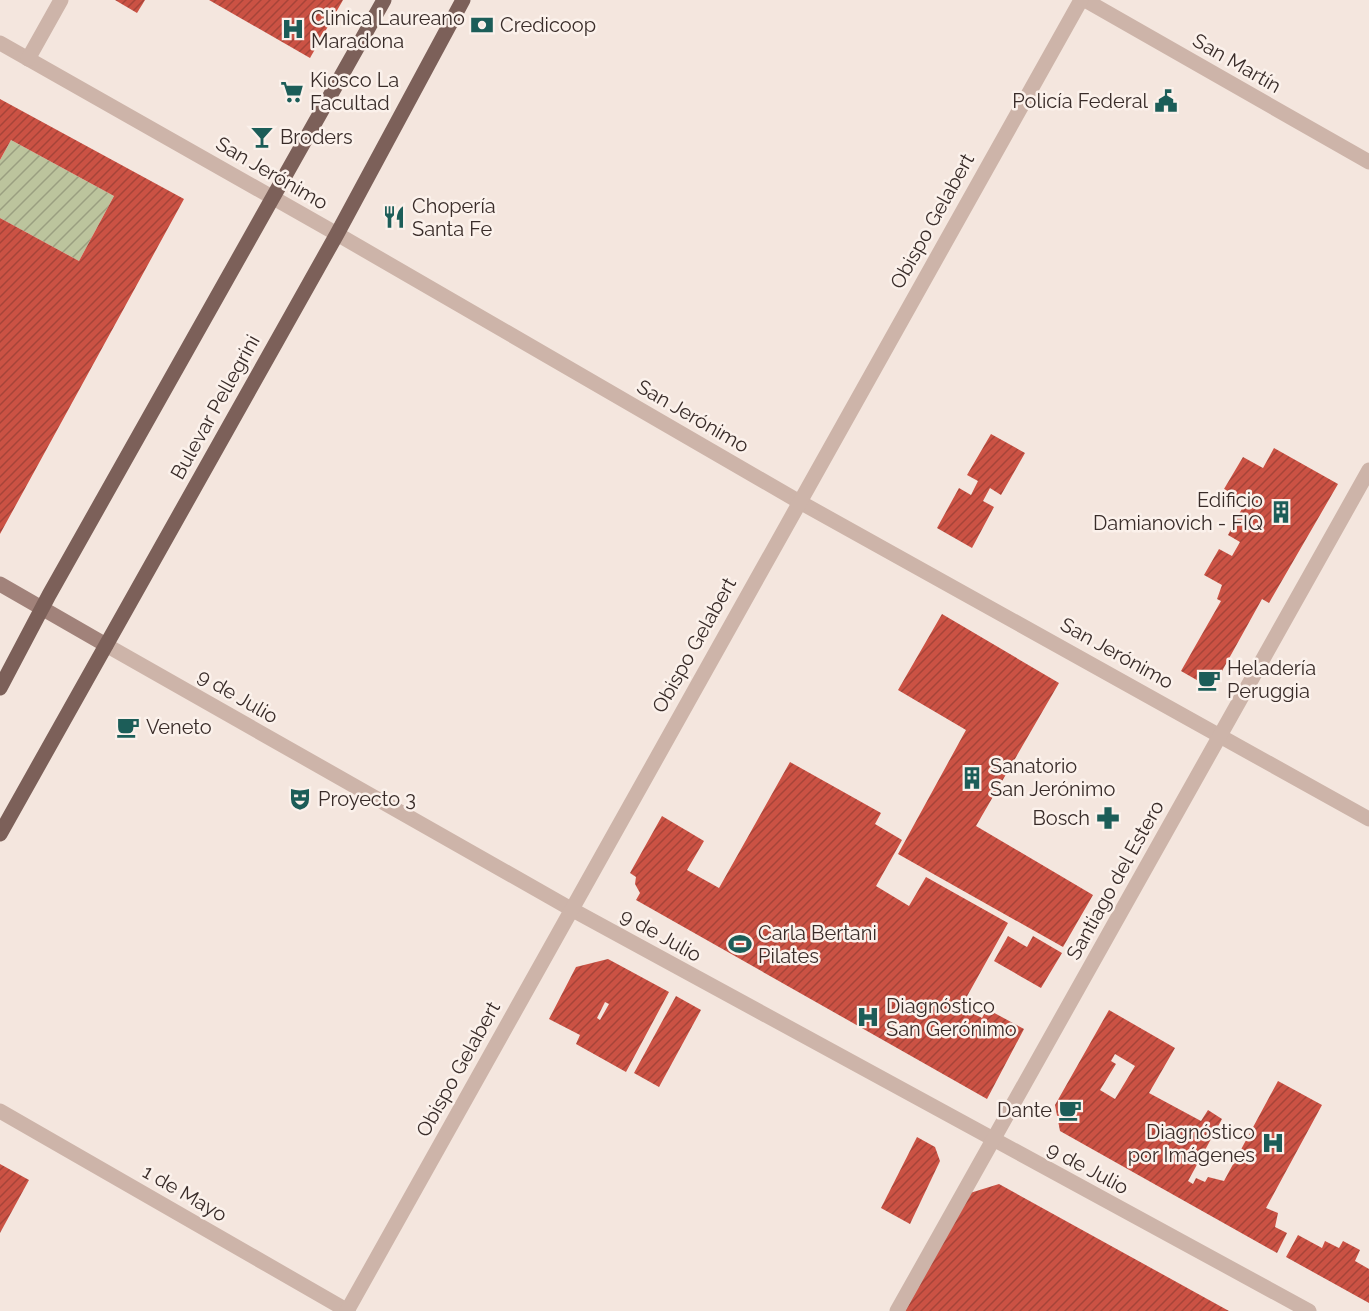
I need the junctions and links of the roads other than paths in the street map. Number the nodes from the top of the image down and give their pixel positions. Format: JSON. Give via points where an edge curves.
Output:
{"nodes":[{"id":1,"x":61,"y":0,"type":"edge"},
{"id":2,"x":384,"y":0,"type":"edge"},
{"id":3,"x":463,"y":0,"type":"edge"},
{"id":4,"x":1083,"y":0,"type":"edge"},
{"id":5,"x":0,"y":43,"type":"edge"},
{"id":6,"x":28,"y":59,"type":"junction"},
{"id":7,"x":1369,"y":162,"type":"edge"},
{"id":8,"x":273,"y":198,"type":"junction"},
{"id":9,"x":337,"y":234,"type":"junction"},
{"id":10,"x":1369,"y":470,"type":"edge"},
{"id":11,"x":798,"y":501,"type":"junction"},
{"id":12,"x":0,"y":584,"type":"edge"},
{"id":13,"x":42,"y":608,"type":"junction"},
{"id":14,"x":106,"y":645,"type":"junction"},
{"id":15,"x":0,"y":688,"type":"edge"},
{"id":16,"x":1221,"y":735,"type":"junction"},
{"id":17,"x":1369,"y":819,"type":"edge"},
{"id":18,"x":0,"y":834,"type":"edge"},
{"id":19,"x":571,"y":909,"type":"junction"},
{"id":20,"x":0,"y":1111,"type":"edge"},
{"id":21,"x":993,"y":1141,"type":"junction"},
{"id":22,"x":347,"y":1311,"type":"edge"},
{"id":23,"x":897,"y":1311,"type":"edge"},
{"id":24,"x":1309,"y":1311,"type":"edge"}],
"edges":[{"from":1,"to":6,"type":"street"},
{"from":2,"to":8,"type":"main road"},
{"from":3,"to":9,"type":"main road","name":"Bulevar Pellegrini"},
{"from":4,"to":7,"type":"street","name":"San Martín"},
{"from":4,"to":11,"type":"street","name":"Obispo Gelabert"},
{"from":5,"to":6,"type":"street","name":"San Jerónimo"},
{"from":6,"to":8,"type":"street","name":"San Jerónimo"},
{"from":8,"to":9,"type":"street","name":"San Jerónimo"},
{"from":8,"to":13,"type":"main road"},
{"from":9,"to":11,"type":"street","name":"San Jerónimo"},
{"from":9,"to":14,"type":"main road","name":"Bulevar Pellegrini"},
{"from":10,"to":16,"type":"street","name":"Santiago del Estero"},
{"from":11,"to":16,"type":"street","name":"San Jerónimo"},
{"from":11,"to":19,"type":"street","name":"Obispo Gelabert"},
{"from":12,"to":13,"type":"main road","name":"9 de Julio"},
{"from":13,"to":14,"type":"main road","name":"9 de Julio"},
{"from":13,"to":15,"type":"main road"},
{"from":14,"to":18,"type":"main road","name":"Bulevar Pellegrini"},
{"from":14,"to":19,"type":"street","name":"9 de Julio"},
{"from":16,"to":17,"type":"street","name":"San Jerónimo"},
{"from":16,"to":21,"type":"street","name":"Santiago del Estero"},
{"from":19,"to":21,"type":"street","name":"9 de Julio"},
{"from":19,"to":22,"type":"street","name":"Obispo Gelabert"},
{"from":20,"to":22,"type":"street","name":"1 de Mayo"},
{"from":21,"to":23,"type":"street","name":"Santiago del Estero"},
{"from":21,"to":24,"type":"street","name":"9 de Julio"}]}
